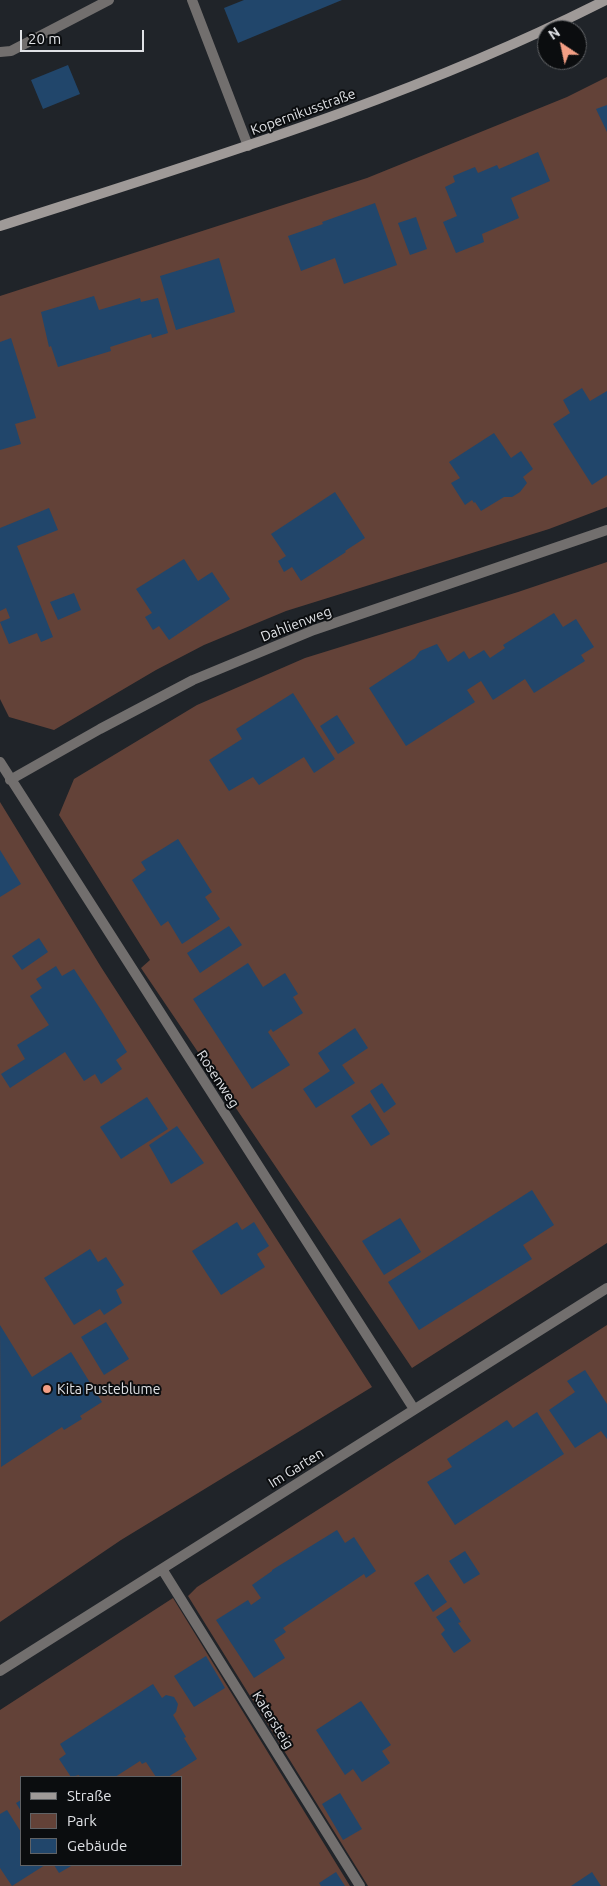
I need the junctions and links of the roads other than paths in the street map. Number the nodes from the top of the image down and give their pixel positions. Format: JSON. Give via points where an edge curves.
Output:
{"nodes":[{"id":1,"x":109,"y":0,"type":"edge"},
{"id":2,"x":192,"y":0,"type":"edge"},
{"id":3,"x":606,"y":0,"type":"edge"},
{"id":4,"x":0,"y":52,"type":"edge"},
{"id":5,"x":248,"y":146,"type":"junction"},
{"id":6,"x":0,"y":226,"type":"edge"},
{"id":7,"x":607,"y":530,"type":"edge"},
{"id":8,"x":0,"y":762,"type":"edge"},
{"id":9,"x":10,"y":780,"type":"junction"},
{"id":10,"x":607,"y":1288,"type":"edge"},
{"id":11,"x":414,"y":1409,"type":"junction"},
{"id":12,"x":162,"y":1569,"type":"junction"},
{"id":13,"x":0,"y":1671,"type":"edge"},
{"id":14,"x":360,"y":1886,"type":"edge"}],
"edges":[{"from":1,"to":4,"type":"street","via":[[11,51]]},
{"from":2,"to":5,"type":"street"},
{"from":3,"to":5,"type":"street","name":"Kopernikusstraße","via":[[544,31],[378,100]]},
{"from":5,"to":6,"type":"street","name":"Kopernikusstraße"},
{"from":7,"to":9,"type":"street","name":"Dahlienweg","via":[[314,630],[201,676]]},
{"from":8,"to":9,"type":"street","name":"Rosenweg"},
{"from":9,"to":11,"type":"street","name":"Rosenweg"},
{"from":10,"to":11,"type":"street","name":"Im Garten"},
{"from":11,"to":12,"type":"street","name":"Im Garten"},
{"from":12,"to":13,"type":"street","name":"Im Garten"},
{"from":12,"to":14,"type":"street","name":"Katersteig"}]}
